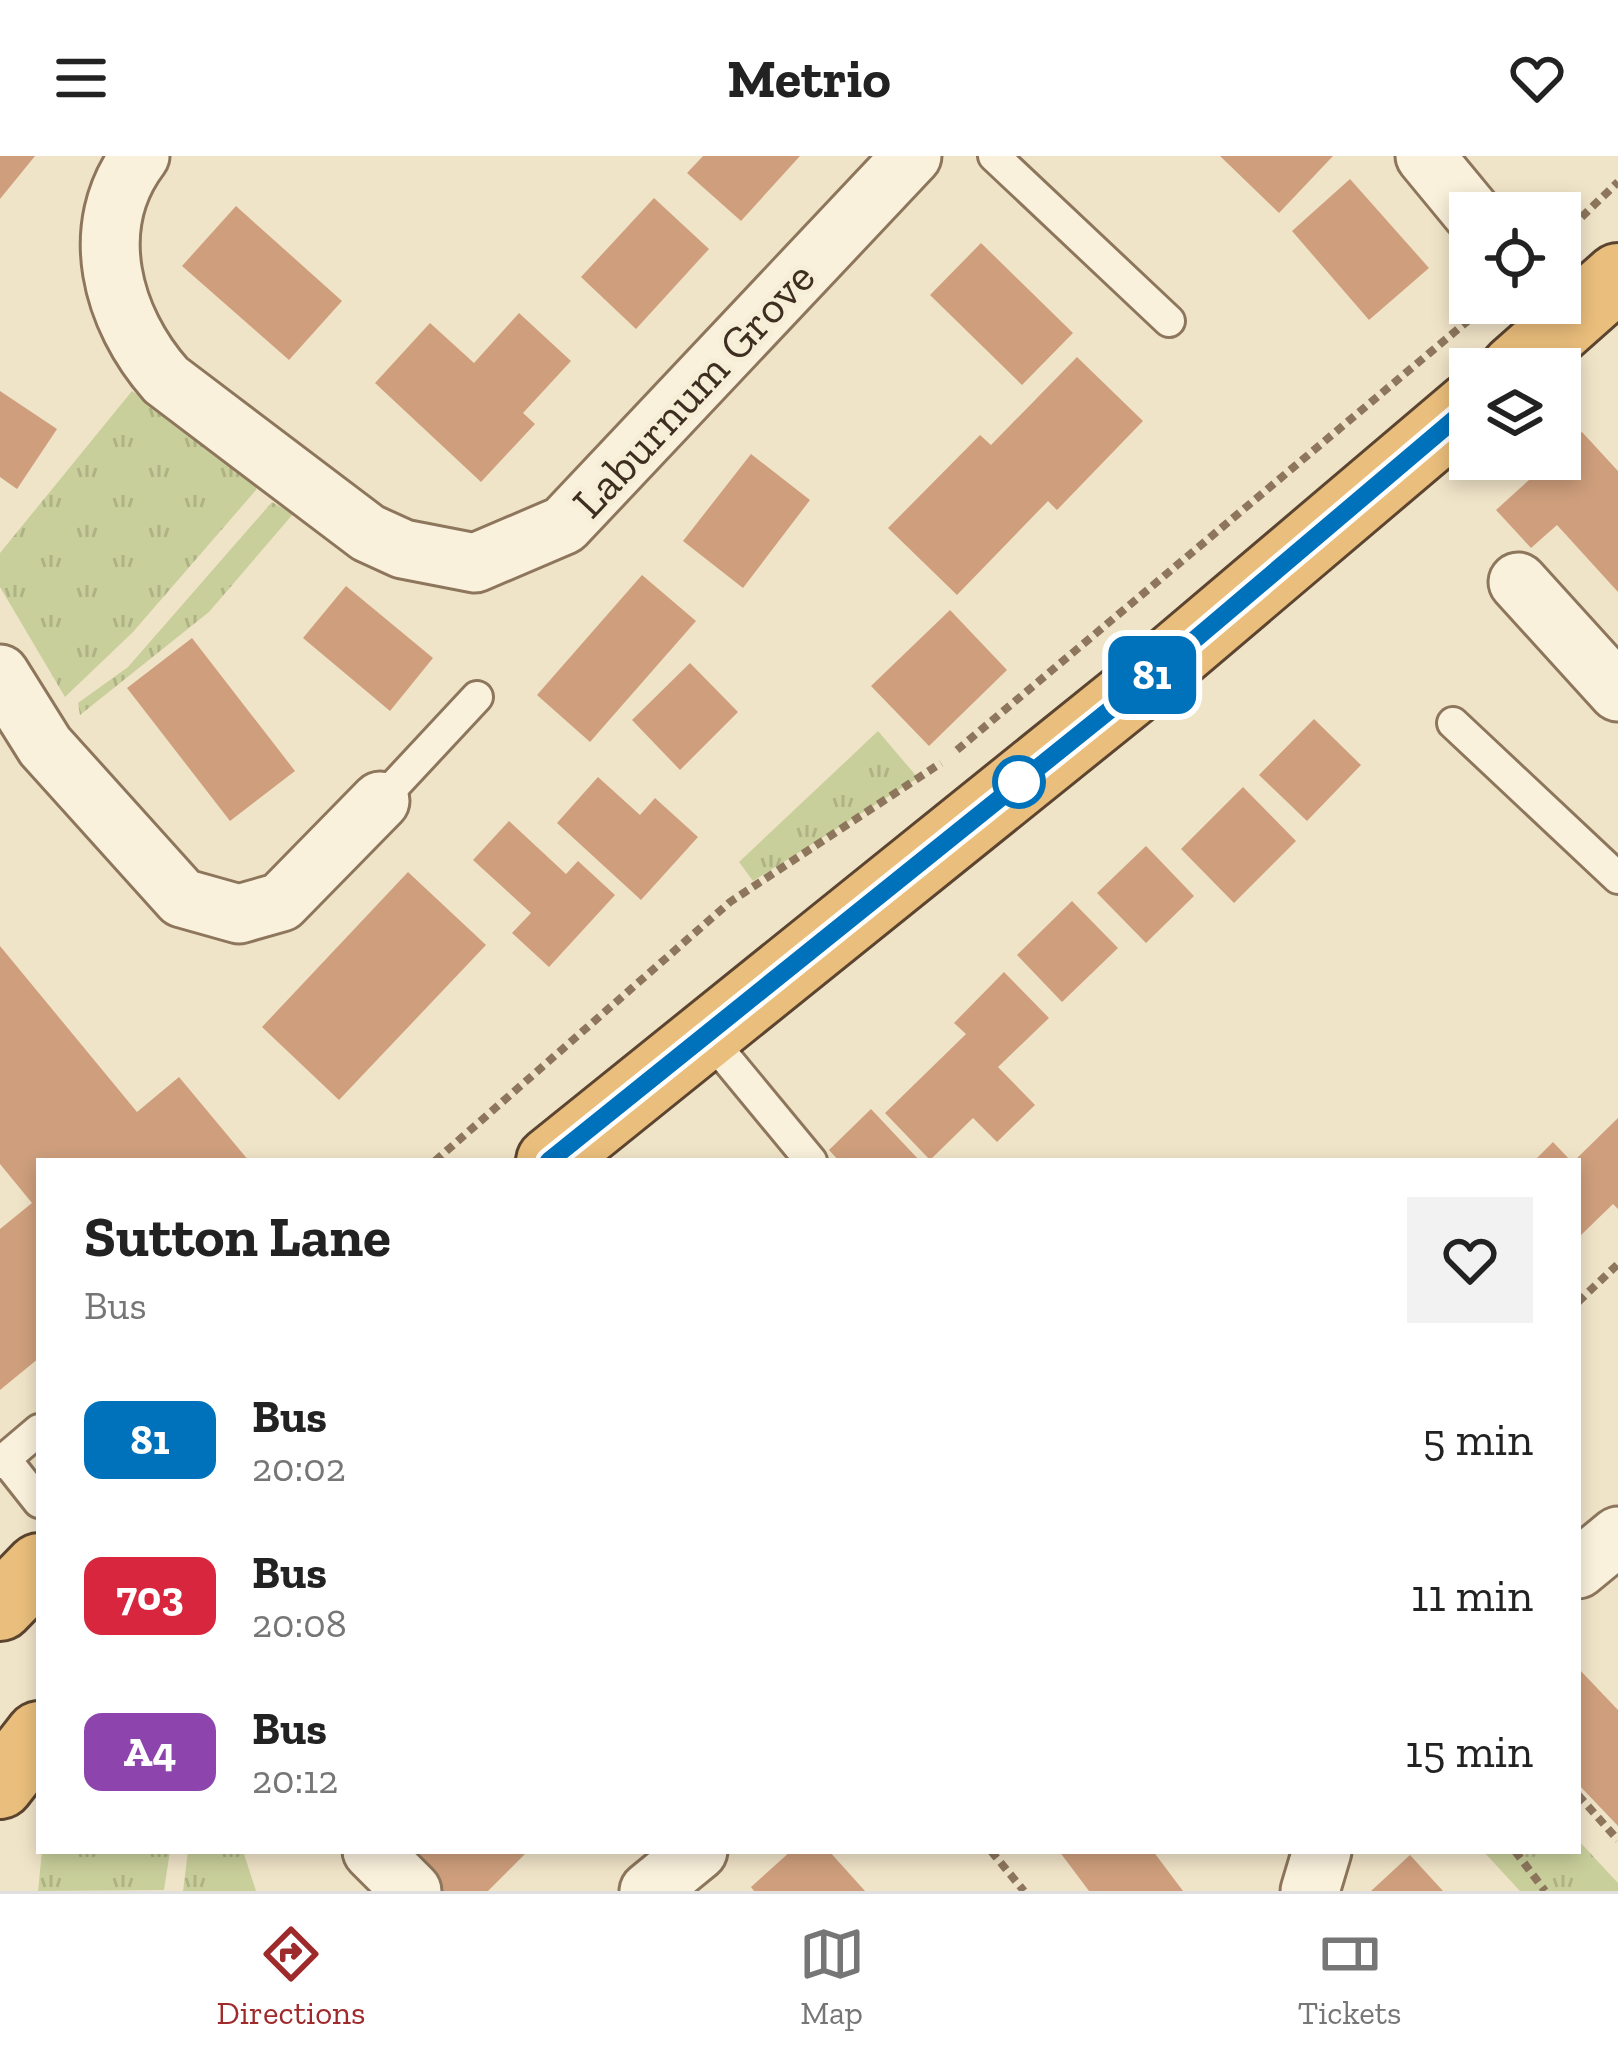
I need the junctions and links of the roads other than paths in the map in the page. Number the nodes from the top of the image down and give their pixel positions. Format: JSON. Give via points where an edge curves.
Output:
{"nodes":[{"id":1,"x":140,"y":156,"type":"edge"},
{"id":2,"x":912,"y":156,"type":"edge"},
{"id":3,"x":994,"y":156,"type":"edge"},
{"id":4,"x":1425,"y":156,"type":"edge"},
{"id":5,"x":1455,"y":192,"type":"edge"},
{"id":6,"x":1169,"y":321,"type":"dead end"},
{"id":7,"x":1557,"y":324,"type":"edge"},
{"id":8,"x":1534,"y":348,"type":"edge"},
{"id":9,"x":1449,"y":424,"type":"edge"},
{"id":10,"x":1518,"y":582,"type":"dead end"},
{"id":11,"x":0,"y":674,"type":"edge"},
{"id":12,"x":1618,"y":692,"type":"edge"},
{"id":13,"x":476,"y":697,"type":"dead end"},
{"id":14,"x":1453,"y":723,"type":"dead end"},
{"id":15,"x":380,"y":801,"type":"joint"},
{"id":16,"x":1618,"y":878,"type":"edge"},
{"id":17,"x":706,"y":1034,"type":"junction"},
{"id":18,"x":554,"y":1158,"type":"edge"},
{"id":19,"x":809,"y":1158,"type":"edge"},
{"id":20,"x":36,"y":1433,"type":"edge"},
{"id":21,"x":3,"y":1461,"type":"edge"},
{"id":22,"x":36,"y":1499,"type":"edge"},
{"id":23,"x":1618,"y":1536,"type":"edge"},
{"id":24,"x":1581,"y":1567,"type":"edge"},
{"id":25,"x":36,"y":1570,"type":"edge"},
{"id":26,"x":0,"y":1607,"type":"edge"},
{"id":27,"x":36,"y":1739,"type":"edge"},
{"id":28,"x":0,"y":1785,"type":"edge"},
{"id":29,"x":375,"y":1854,"type":"edge"},
{"id":30,"x":694,"y":1854,"type":"edge"},
{"id":31,"x":1321,"y":1854,"type":"edge"},
{"id":32,"x":412,"y":1891,"type":"edge"},
{"id":33,"x":649,"y":1891,"type":"edge"},
{"id":34,"x":1310,"y":1891,"type":"edge"}],
"edges":[{"from":1,"to":2,"type":"street","name":"Laburnum Grove","via":[[116,206],[110,257],[140,350],[166,380],[368,533],[475,563],[564,525]]},
{"from":3,"to":6,"type":"lane"},
{"from":4,"to":5,"type":"street"},
{"from":7,"to":8,"type":"highway"},
{"from":9,"to":17,"type":"highway","via":[[1147,680]]},
{"from":10,"to":12,"type":"street"},
{"from":11,"to":15,"type":"street","via":[[45,746],[182,898],[239,914],[281,902]]},
{"from":13,"to":15,"type":"lane"},
{"from":14,"to":16,"type":"lane"},
{"from":17,"to":18,"type":"highway"},
{"from":17,"to":19,"type":"lane"},
{"from":20,"to":21,"type":"lane"},
{"from":21,"to":22,"type":"lane"},
{"from":23,"to":24,"type":"street"},
{"from":25,"to":26,"type":"highway"},
{"from":27,"to":28,"type":"highway"},
{"from":29,"to":32,"type":"street"},
{"from":30,"to":33,"type":"street"},
{"from":31,"to":34,"type":"street"}]}
